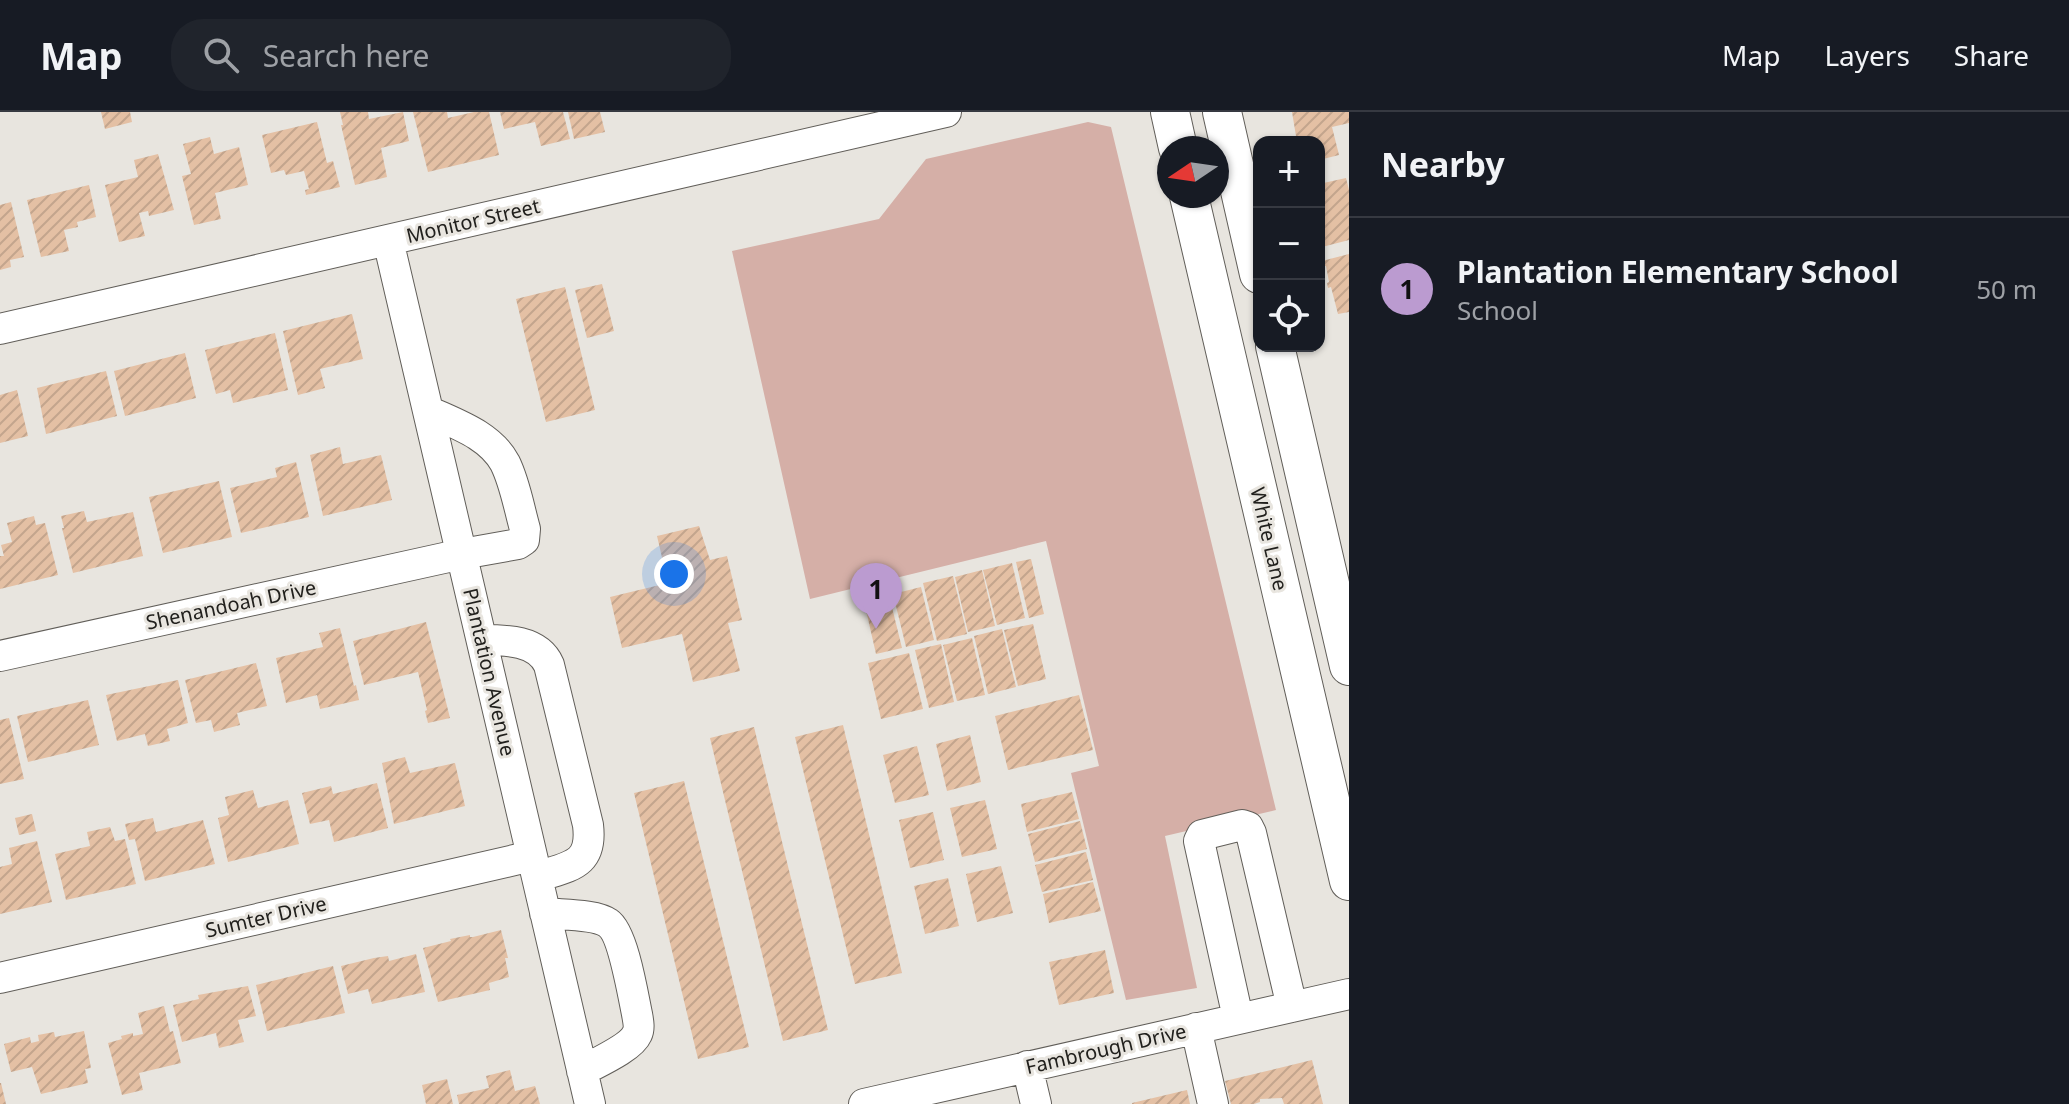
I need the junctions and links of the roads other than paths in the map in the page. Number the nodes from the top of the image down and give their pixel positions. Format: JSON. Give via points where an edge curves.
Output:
{"nodes":[{"id":1,"x":946,"y":112,"type":"edge"},
{"id":2,"x":1170,"y":112,"type":"edge"},
{"id":3,"x":1222,"y":112,"type":"edge"},
{"id":4,"x":1175,"y":136,"type":"edge"},
{"id":5,"x":1192,"y":208,"type":"edge"},
{"id":6,"x":388,"y":240,"type":"junction"},
{"id":7,"x":1253,"y":248,"type":"edge"},
{"id":8,"x":0,"y":329,"type":"edge"},
{"id":9,"x":1276,"y":352,"type":"edge"},
{"id":10,"x":428,"y":411,"type":"junction"},
{"id":11,"x":462,"y":554,"type":"junction"},
{"id":12,"x":482,"y":640,"type":"junction"},
{"id":13,"x":0,"y":656,"type":"edge"},
{"id":14,"x":1349,"y":666,"type":"edge"},
{"id":15,"x":534,"y":866,"type":"junction"},
{"id":16,"x":1349,"y":881,"type":"edge"},
{"id":17,"x":545,"y":913,"type":"junction"},
{"id":18,"x":0,"y":978,"type":"edge"},
{"id":19,"x":1349,"y":994,"type":"edge"},
{"id":20,"x":1292,"y":1007,"type":"junction"},
{"id":21,"x":1238,"y":1018,"type":"junction"},
{"id":22,"x":1196,"y":1028,"type":"junction"},
{"id":23,"x":1027,"y":1066,"type":"junction"},
{"id":24,"x":582,"y":1071,"type":"junction"},
{"id":25,"x":590,"y":1104,"type":"edge"},
{"id":26,"x":864,"y":1104,"type":"edge"},
{"id":27,"x":1036,"y":1104,"type":"edge"},
{"id":28,"x":1213,"y":1104,"type":"edge"}],
"edges":[{"from":1,"to":6,"type":"street","name":"Monitor Street"},
{"from":2,"to":4,"type":"main road"},
{"from":3,"to":7,"type":"main road"},
{"from":5,"to":16,"type":"main road","name":"White Lane"},
{"from":6,"to":8,"type":"street","name":"Monitor Street"},
{"from":6,"to":10,"type":"street","name":"Plantation Avenue"},
{"from":9,"to":14,"type":"main road"},
{"from":10,"to":11,"type":"street","name":"Plantation Avenue"},
{"from":10,"to":11,"type":"street","name":"Shenandoah Drive","via":[[470,430],[497,452],[506,465],[525,529],[518,544]]},
{"from":11,"to":12,"type":"street","name":"Plantation Avenue"},
{"from":11,"to":13,"type":"street","name":"Shenandoah Drive"},
{"from":12,"to":15,"type":"street","name":"Plantation Avenue"},
{"from":12,"to":15,"type":"street","name":"Sumter Drive","via":[[519,643],[545,655],[588,825],[590,839],[583,857],[572,865]]},
{"from":15,"to":17,"type":"street","name":"Plantation Avenue"},
{"from":15,"to":18,"type":"street","name":"Sumter Drive"},
{"from":17,"to":24,"type":"street","name":"Plantation Avenue"},
{"from":17,"to":24,"type":"street","via":[[599,919],[615,930],[637,1014],[637,1034],[629,1044]]},
{"from":19,"to":20,"type":"street","name":"Fambrough Drive"},
{"from":20,"to":21,"type":"street","name":"Fambrough Drive"},
{"from":20,"to":21,"type":"street","via":[[1251,833],[1242,825],[1202,835],[1199,841]]},
{"from":21,"to":22,"type":"street","name":"Fambrough Drive"},
{"from":22,"to":23,"type":"street","name":"Fambrough Drive"},
{"from":22,"to":28,"type":"street"},
{"from":23,"to":26,"type":"street","name":"Fambrough Drive"},
{"from":23,"to":27,"type":"street"},
{"from":24,"to":25,"type":"street","name":"Plantation Avenue"}]}
